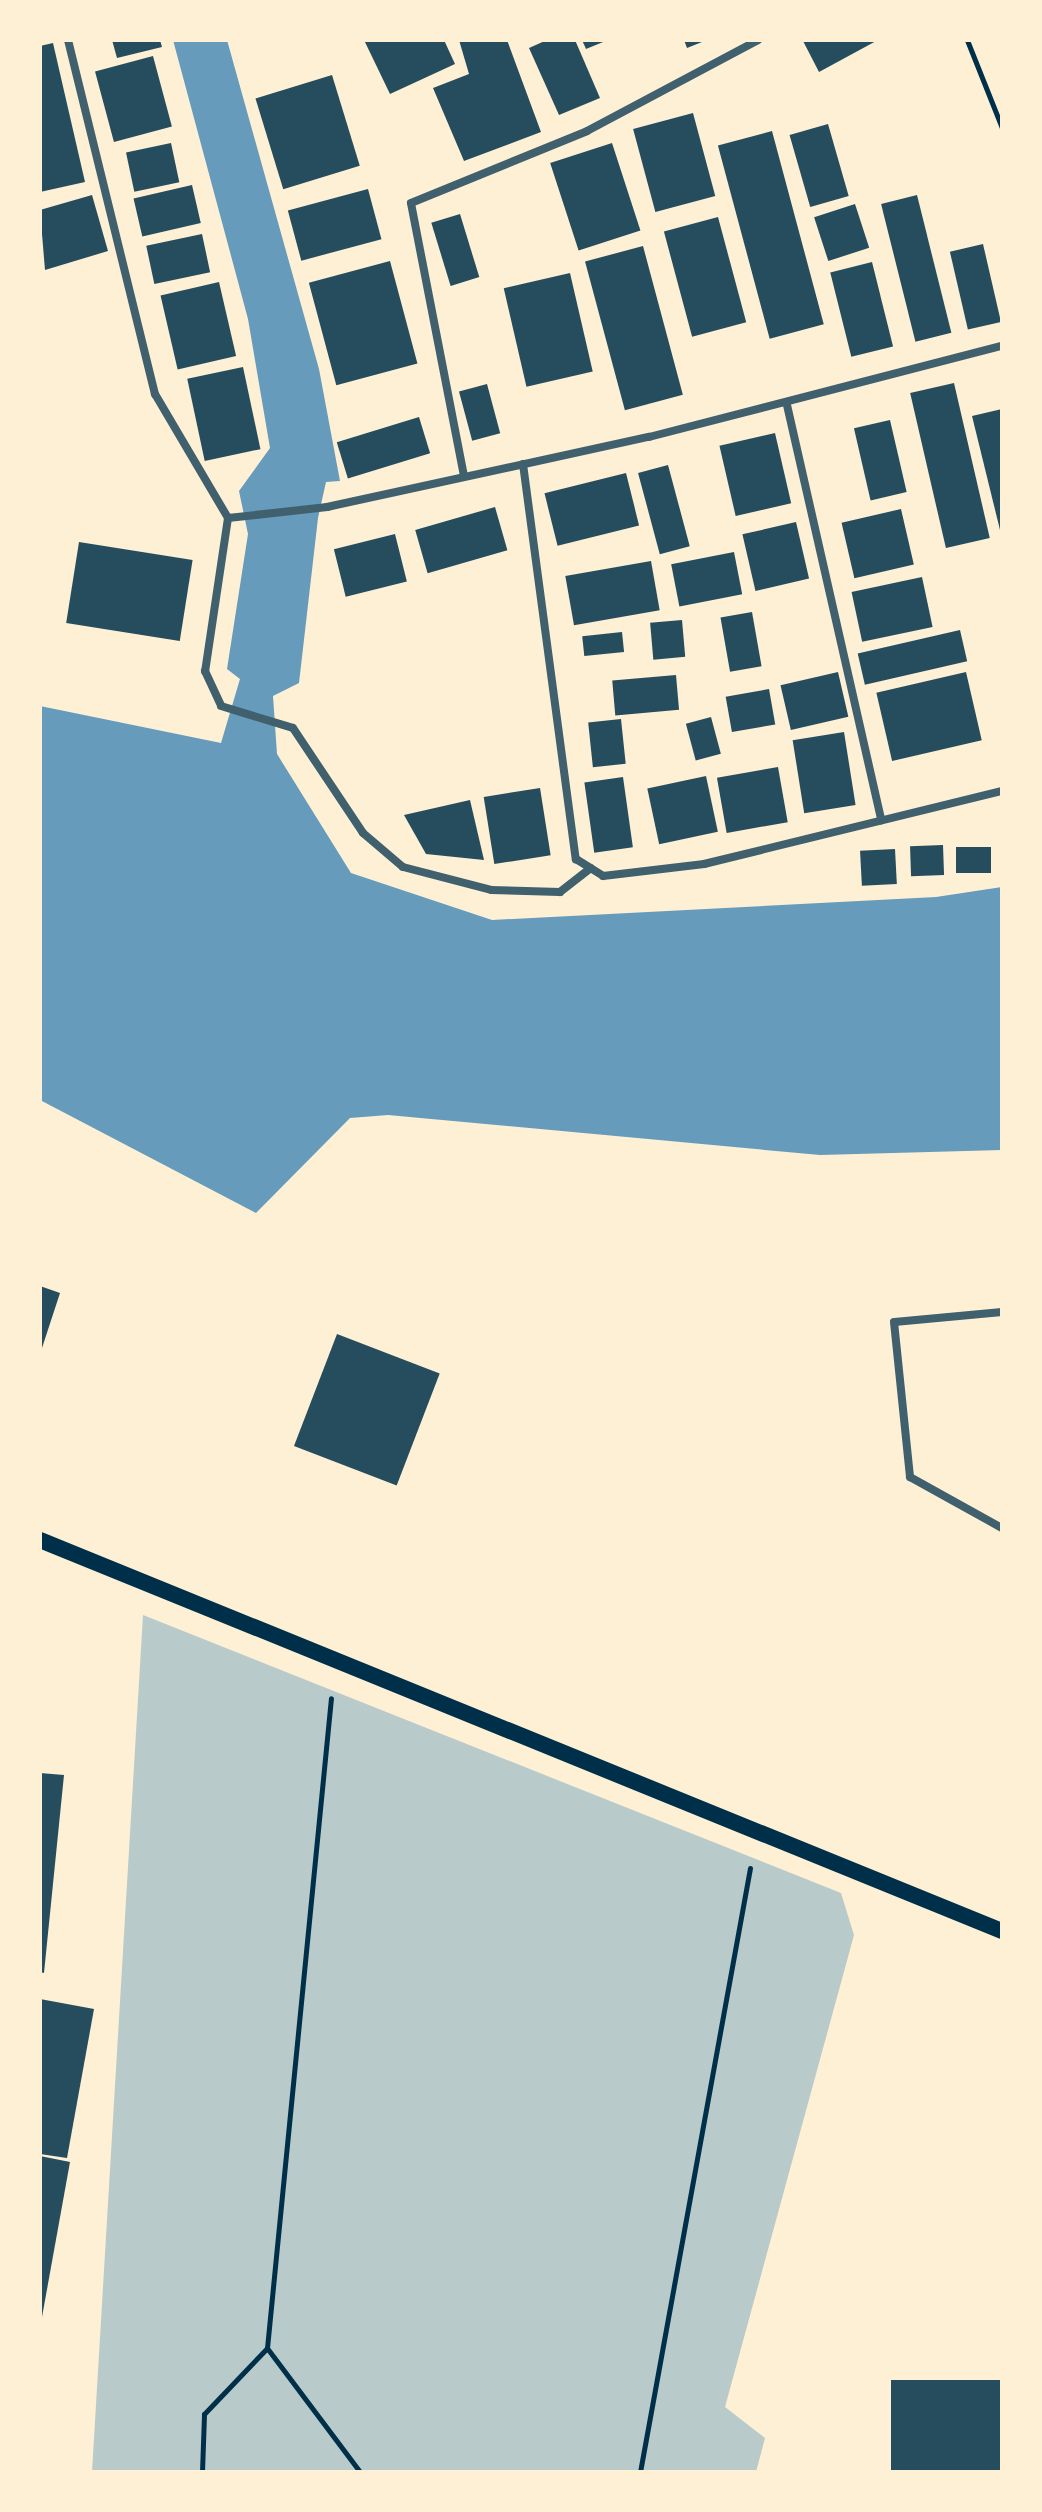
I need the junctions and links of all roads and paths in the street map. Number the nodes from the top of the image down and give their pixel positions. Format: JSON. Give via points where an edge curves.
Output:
{"nodes":[{"id":1,"x":68,"y":40,"type":"edge"},
{"id":2,"x":758,"y":40,"type":"edge"},
{"id":3,"x":967,"y":40,"type":"edge"},
{"id":4,"x":1002,"y":128,"type":"edge"},
{"id":5,"x":1002,"y":346,"type":"edge"},
{"id":6,"x":787,"y":405,"type":"junction"},
{"id":7,"x":523,"y":464,"type":"junction"},
{"id":8,"x":464,"y":476,"type":"junction"},
{"id":9,"x":228,"y":518,"type":"junction"},
{"id":10,"x":1002,"y":791,"type":"edge"},
{"id":11,"x":881,"y":820,"type":"junction"},
{"id":12,"x":591,"y":868,"type":"junction"},
{"id":13,"x":1002,"y":1312,"type":"edge"},
{"id":14,"x":1002,"y":1528,"type":"edge"},
{"id":15,"x":40,"y":1540,"type":"edge"},
{"id":16,"x":335,"y":1655,"type":"junction"},
{"id":17,"x":756,"y":1832,"type":"junction"},
{"id":18,"x":1002,"y":1931,"type":"edge"},
{"id":19,"x":267,"y":2348,"type":"junction"},
{"id":20,"x":202,"y":2472,"type":"edge"},
{"id":21,"x":360,"y":2472,"type":"edge"},
{"id":22,"x":640,"y":2472,"type":"edge"}],
"edges":[{"from":1,"to":9,"type":"street","via":[[155,394]]},
{"from":2,"to":8,"type":"street","via":[[587,131],[411,203]]},
{"from":3,"to":4,"type":"path"},
{"from":5,"to":6,"type":"street"},
{"from":6,"to":7,"type":"street"},
{"from":6,"to":11,"type":"street"},
{"from":7,"to":8,"type":"street"},
{"from":7,"to":12,"type":"street","via":[[576,859]]},
{"from":8,"to":9,"type":"street","via":[[327,507]]},
{"from":9,"to":12,"type":"street","via":[[205,671],[221,706],[293,728],[363,833],[403,867],[491,890],[560,892]]},
{"from":10,"to":11,"type":"street"},
{"from":11,"to":12,"type":"street","via":[[704,864],[603,876]]},
{"from":13,"to":14,"type":"street","via":[[894,1322],[910,1477]]},
{"from":15,"to":16,"type":"main road"},
{"from":16,"to":17,"type":"main road"},
{"from":16,"to":19,"type":"path"},
{"from":17,"to":18,"type":"main road"},
{"from":17,"to":22,"type":"path"},
{"from":19,"to":20,"type":"path","via":[[204,2414]]},
{"from":19,"to":21,"type":"path"}]}
